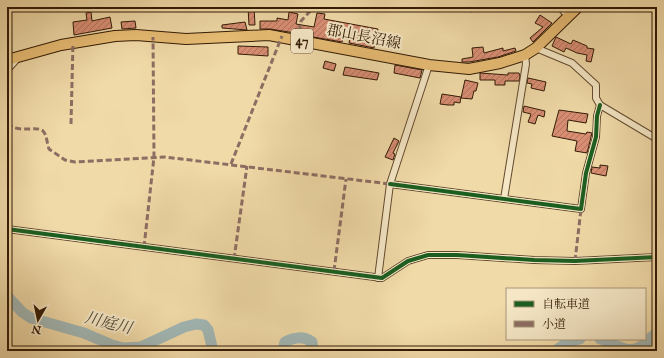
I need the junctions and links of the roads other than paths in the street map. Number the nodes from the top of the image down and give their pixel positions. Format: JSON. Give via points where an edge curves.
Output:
{"nodes":[{"id":1,"x":560,"y":7,"type":"edge"},
{"id":2,"x":578,"y":7,"type":"edge"},
{"id":3,"x":569,"y":17,"type":"junction"},
{"id":4,"x":536,"y":48,"type":"junction"},
{"id":5,"x":525,"y":55,"type":"junction"},
{"id":6,"x":20,"y":56,"type":"junction"},
{"id":7,"x":7,"y":60,"type":"edge"},
{"id":8,"x":429,"y":65,"type":"junction"},
{"id":9,"x":7,"y":70,"type":"edge"},
{"id":10,"x":600,"y":105,"type":"junction"},
{"id":11,"x":657,"y":139,"type":"edge"},
{"id":12,"x":390,"y":184,"type":"junction"},
{"id":13,"x":504,"y":199,"type":"junction"},
{"id":14,"x":7,"y":229,"type":"edge"},
{"id":15,"x":657,"y":257,"type":"edge"},
{"id":16,"x":378,"y":278,"type":"junction"}],
"edges":[{"from":1,"to":3,"type":"street"},
{"from":2,"to":3,"type":"main road","name":"郡山長沼線","number":"47"},
{"from":3,"to":4,"type":"main road","name":"郡山長沼線","number":"47"},
{"from":4,"to":5,"type":"main road","name":"郡山長沼線","number":"47"},
{"from":4,"to":10,"type":"street","via":[[572,63],[596,85],[596,98]]},
{"from":5,"to":8,"type":"main road","name":"郡山長沼線","number":"47","via":[[500,63],[469,68]]},
{"from":5,"to":13,"type":"street","via":[[526,64]]},
{"from":6,"to":7,"type":"main road","name":"郡山長沼線","number":"47"},
{"from":6,"to":8,"type":"main road","name":"郡山長沼線","number":"47","via":[[60,45],[115,36],[186,39],[269,35]]},
{"from":6,"to":9,"type":"street"},
{"from":8,"to":12,"type":"street"},
{"from":10,"to":11,"type":"street"},
{"from":10,"to":13,"type":"street","via":[[581,209]]},
{"from":12,"to":13,"type":"street"},
{"from":12,"to":16,"type":"street"},
{"from":14,"to":16,"type":"street"},
{"from":15,"to":16,"type":"street","via":[[575,261],[457,254],[428,255],[414,258],[386,276]]}]}
